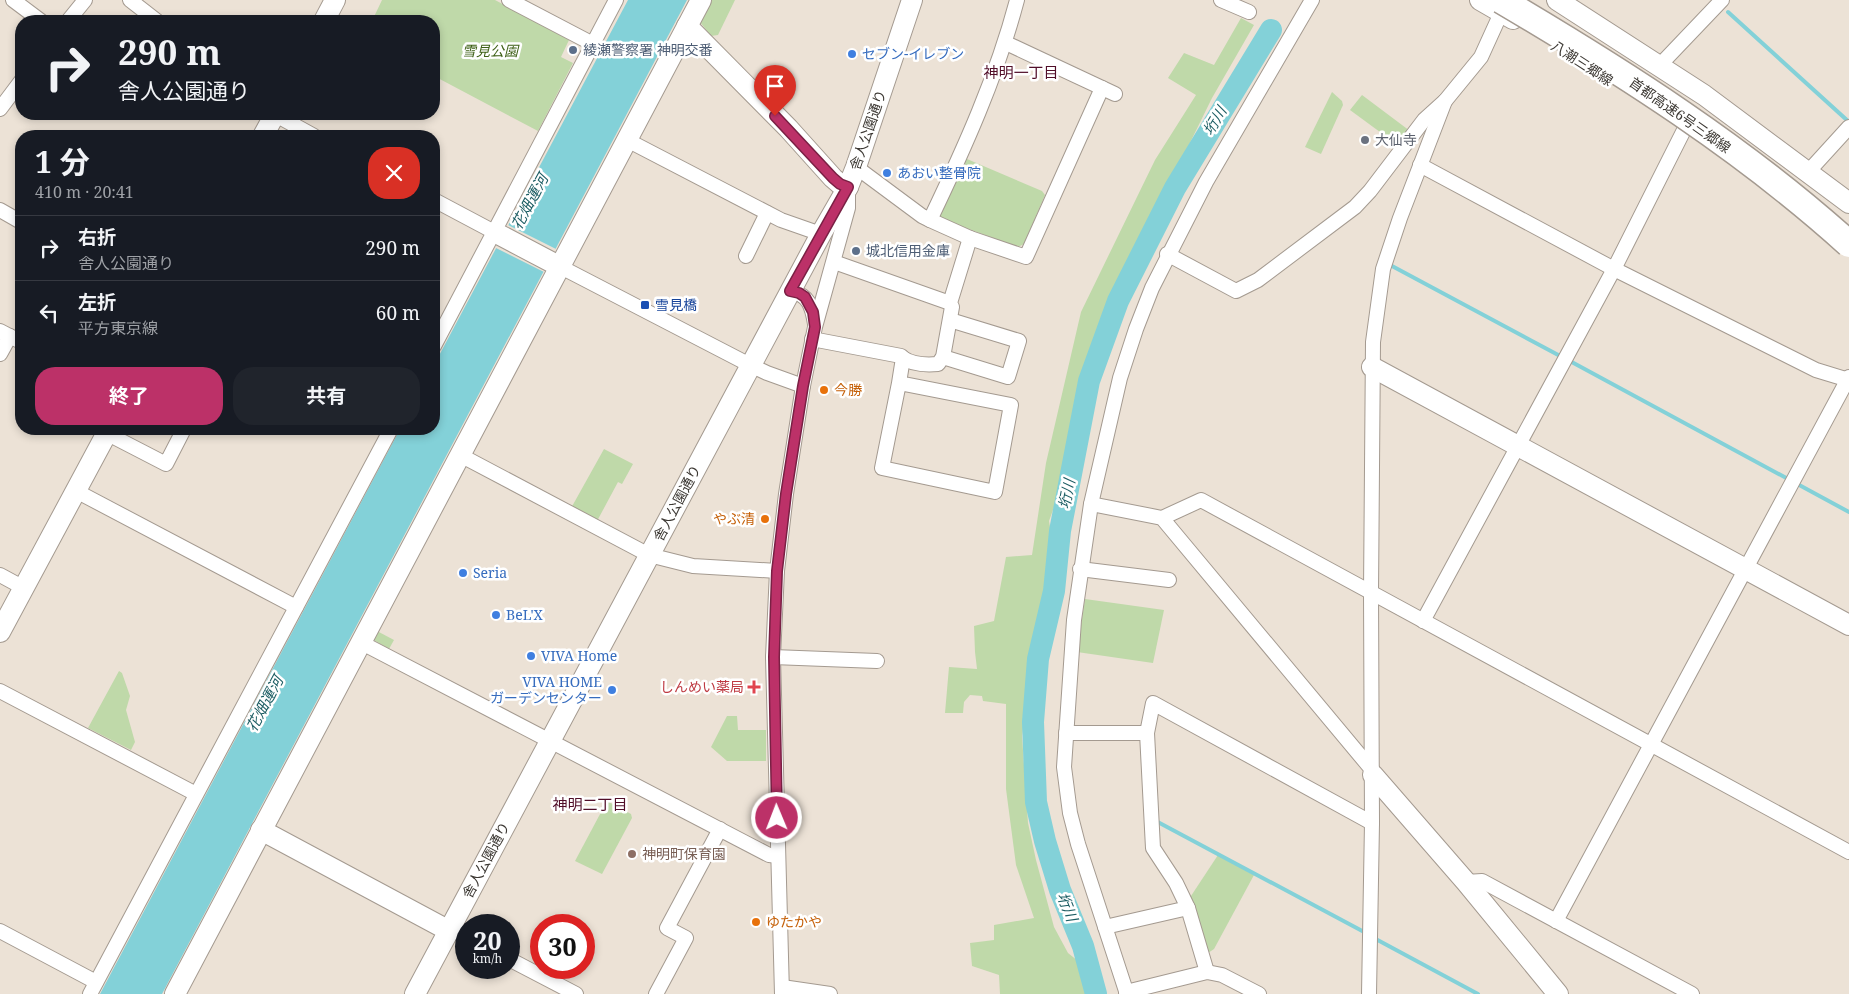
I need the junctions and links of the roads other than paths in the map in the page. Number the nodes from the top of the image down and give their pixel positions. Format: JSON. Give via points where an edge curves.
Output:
{"nodes":[{"id":1,"x":13,"y":0,"type":"edge"},
{"id":2,"x":85,"y":0,"type":"edge"},
{"id":3,"x":130,"y":0,"type":"edge"},
{"id":4,"x":335,"y":0,"type":"edge"},
{"id":5,"x":509,"y":0,"type":"edge"},
{"id":6,"x":616,"y":0,"type":"edge"},
{"id":7,"x":701,"y":0,"type":"edge"},
{"id":8,"x":912,"y":0,"type":"edge"},
{"id":9,"x":1017,"y":0,"type":"edge"},
{"id":10,"x":1221,"y":0,"type":"edge"},
{"id":11,"x":1312,"y":0,"type":"edge"},
{"id":12,"x":1480,"y":0,"type":"edge"},
{"id":13,"x":1534,"y":0,"type":"edge"},
{"id":14,"x":1549,"y":0,"type":"edge"},
{"id":15,"x":1722,"y":0,"type":"edge"},
{"id":16,"x":1563,"y":4,"type":"edge"},
{"id":17,"x":1501,"y":6,"type":"edge"},
{"id":18,"x":1249,"y":12,"type":"dead end"},
{"id":19,"x":34,"y":15,"type":"edge"},
{"id":20,"x":73,"y":15,"type":"edge"},
{"id":21,"x":149,"y":15,"type":"edge"},
{"id":22,"x":327,"y":15,"type":"edge"},
{"id":23,"x":687,"y":26,"type":"junction"},
{"id":24,"x":1601,"y":27,"type":"junction"},
{"id":25,"x":1006,"y":43,"type":"junction"},
{"id":26,"x":593,"y":44,"type":"junction"},
{"id":27,"x":1579,"y":60,"type":"junction"},
{"id":28,"x":1660,"y":65,"type":"junction"},
{"id":29,"x":1102,"y":88,"type":"junction"},
{"id":30,"x":15,"y":90,"type":"edge"},
{"id":31,"x":1115,"y":94,"type":"dead end"},
{"id":32,"x":1445,"y":102,"type":"junction"},
{"id":33,"x":0,"y":109,"type":"edge"},
{"id":34,"x":285,"y":120,"type":"edge"},
{"id":35,"x":1849,"y":127,"type":"edge"},
{"id":36,"x":303,"y":130,"type":"edge"},
{"id":37,"x":1684,"y":130,"type":"junction"},
{"id":38,"x":627,"y":140,"type":"junction"},
{"id":39,"x":1420,"y":166,"type":"junction"},
{"id":40,"x":856,"y":167,"type":"junction"},
{"id":41,"x":1809,"y":173,"type":"junction"},
{"id":42,"x":848,"y":187,"type":"junction"},
{"id":43,"x":1785,"y":202,"type":"junction"},
{"id":44,"x":440,"y":203,"type":"edge"},
{"id":45,"x":1849,"y":203,"type":"edge"},
{"id":46,"x":0,"y":210,"type":"edge"},
{"id":47,"x":767,"y":213,"type":"junction"},
{"id":48,"x":15,"y":219,"type":"edge"},
{"id":49,"x":930,"y":220,"type":"junction"},
{"id":50,"x":1849,"y":221,"type":"edge"},
{"id":51,"x":496,"y":233,"type":"junction"},
{"id":52,"x":821,"y":234,"type":"junction"},
{"id":53,"x":970,"y":238,"type":"junction"},
{"id":54,"x":1849,"y":244,"type":"edge"},
{"id":55,"x":1167,"y":254,"type":"junction"},
{"id":56,"x":746,"y":256,"type":"dead end"},
{"id":57,"x":1849,"y":257,"type":"edge"},
{"id":58,"x":834,"y":262,"type":"junction"},
{"id":59,"x":557,"y":265,"type":"junction"},
{"id":60,"x":1614,"y":269,"type":"junction"},
{"id":61,"x":790,"y":291,"type":"junction"},
{"id":62,"x":950,"y":303,"type":"junction"},
{"id":63,"x":950,"y":320,"type":"junction"},
{"id":64,"x":814,"y":333,"type":"junction"},
{"id":65,"x":440,"y":335,"type":"edge"},
{"id":66,"x":10,"y":336,"type":"edge"},
{"id":67,"x":0,"y":354,"type":"edge"},
{"id":68,"x":944,"y":356,"type":"junction"},
{"id":69,"x":903,"y":358,"type":"junction"},
{"id":70,"x":750,"y":366,"type":"junction"},
{"id":71,"x":1372,"y":367,"type":"junction"},
{"id":72,"x":1849,"y":378,"type":"edge"},
{"id":73,"x":899,"y":383,"type":"junction"},
{"id":74,"x":803,"y":386,"type":"junction"},
{"id":75,"x":106,"y":435,"type":"edge"},
{"id":76,"x":115,"y":435,"type":"edge"},
{"id":77,"x":181,"y":435,"type":"edge"},
{"id":78,"x":388,"y":435,"type":"edge"},
{"id":79,"x":1518,"y":445,"type":"junction"},
{"id":80,"x":460,"y":455,"type":"junction"},
{"id":81,"x":76,"y":491,"type":"junction"},
{"id":82,"x":1091,"y":504,"type":"junction"},
{"id":83,"x":1162,"y":518,"type":"junction"},
{"id":84,"x":649,"y":555,"type":"junction"},
{"id":85,"x":1080,"y":569,"type":"junction"},
{"id":86,"x":1746,"y":569,"type":"junction"},
{"id":87,"x":777,"y":571,"type":"junction"},
{"id":88,"x":0,"y":575,"type":"edge"},
{"id":89,"x":1169,"y":580,"type":"dead end"},
{"id":90,"x":24,"y":588,"type":"junction"},
{"id":91,"x":1371,"y":593,"type":"junction"},
{"id":92,"x":296,"y":607,"type":"junction"},
{"id":93,"x":1423,"y":621,"type":"junction"},
{"id":94,"x":1849,"y":624,"type":"edge"},
{"id":95,"x":0,"y":632,"type":"edge"},
{"id":96,"x":360,"y":642,"type":"junction"},
{"id":97,"x":774,"y":657,"type":"junction"},
{"id":98,"x":877,"y":661,"type":"dead end"},
{"id":99,"x":0,"y":691,"type":"edge"},
{"id":100,"x":1066,"y":733,"type":"junction"},
{"id":101,"x":1147,"y":733,"type":"junction"},
{"id":102,"x":550,"y":740,"type":"junction"},
{"id":103,"x":1651,"y":745,"type":"junction"},
{"id":104,"x":1372,"y":773,"type":"junction"},
{"id":105,"x":196,"y":794,"type":"junction"},
{"id":106,"x":1372,"y":823,"type":"junction"},
{"id":107,"x":720,"y":829,"type":"junction"},
{"id":108,"x":261,"y":830,"type":"junction"},
{"id":109,"x":1849,"y":852,"type":"edge"},
{"id":110,"x":778,"y":856,"type":"junction"},
{"id":111,"x":1466,"y":882,"type":"junction"},
{"id":112,"x":1188,"y":908,"type":"junction"},
{"id":113,"x":467,"y":914,"type":"edge"},
{"id":114,"x":1556,"y":921,"type":"junction"},
{"id":115,"x":1105,"y":927,"type":"junction"},
{"id":116,"x":0,"y":931,"type":"edge"},
{"id":117,"x":455,"y":932,"type":"edge"},
{"id":118,"x":455,"y":937,"type":"edge"},
{"id":119,"x":520,"y":965,"type":"edge"},
{"id":120,"x":1208,"y":972,"type":"junction"},
{"id":121,"x":93,"y":988,"type":"edge"},
{"id":122,"x":782,"y":991,"type":"edge"},
{"id":123,"x":1126,"y":993,"type":"edge"},
{"id":124,"x":175,"y":994,"type":"edge"},
{"id":125,"x":415,"y":994,"type":"edge"},
{"id":126,"x":576,"y":994,"type":"edge"},
{"id":127,"x":656,"y":994,"type":"edge"},
{"id":128,"x":830,"y":994,"type":"edge"},
{"id":129,"x":1259,"y":994,"type":"edge"},
{"id":130,"x":1369,"y":994,"type":"edge"},
{"id":131,"x":1558,"y":994,"type":"edge"},
{"id":132,"x":1692,"y":994,"type":"edge"}],
"edges":[{"from":1,"to":19,"type":"street"},
{"from":2,"to":20,"type":"street"},
{"from":3,"to":21,"type":"street"},
{"from":4,"to":22,"type":"street"},
{"from":5,"to":26,"type":"street"},
{"from":6,"to":26,"type":"street"},
{"from":7,"to":23,"type":"street"},
{"from":8,"to":40,"type":"street","name":"舎人公園通り"},
{"from":9,"to":25,"type":"street"},
{"from":10,"to":18,"type":"street"},
{"from":11,"to":55,"type":"street"},
{"from":12,"to":17,"type":"street","name":"八潮三郷線"},
{"from":13,"to":50,"type":"highway","name":"首都高速6号三郷線","via":[[1676,88]]},
{"from":14,"to":16,"type":"street"},
{"from":15,"to":28,"type":"street"},
{"from":16,"to":24,"type":"street"},
{"from":17,"to":27,"type":"street","name":"八潮三郷線"},
{"from":17,"to":32,"type":"street","via":[[1482,56]]},
{"from":17,"to":54,"type":"highway","name":"首都高速6号三郷線","bridge":true,"via":[[1676,110],[1796,199]]},
{"from":23,"to":38,"type":"street"},
{"from":23,"to":42,"type":"street","via":[[833,178]]},
{"from":24,"to":27,"type":"street"},
{"from":24,"to":28,"type":"street"},
{"from":25,"to":29,"type":"street"},
{"from":25,"to":49,"type":"street","via":[[963,150]]},
{"from":26,"to":51,"type":"street"},
{"from":27,"to":37,"type":"street","name":"八潮三郷線"},
{"from":28,"to":41,"type":"street"},
{"from":29,"to":31,"type":"street"},
{"from":29,"to":53,"type":"street","via":[[1026,257]]},
{"from":30,"to":33,"type":"street"},
{"from":32,"to":39,"type":"street"},
{"from":32,"to":55,"type":"street","via":[[1424,120],[1355,207],[1258,280],[1236,290]]},
{"from":34,"to":36,"type":"street"},
{"from":35,"to":41,"type":"street"},
{"from":37,"to":43,"type":"street","name":"八潮三郷線"},
{"from":37,"to":60,"type":"street"},
{"from":38,"to":47,"type":"street"},
{"from":38,"to":59,"type":"street"},
{"from":39,"to":60,"type":"street"},
{"from":39,"to":71,"type":"street","via":[[1383,269]]},
{"from":40,"to":42,"type":"street","name":"舎人公園通り"},
{"from":40,"to":49,"type":"street"},
{"from":41,"to":43,"type":"street"},
{"from":41,"to":45,"type":"street"},
{"from":42,"to":52,"type":"street","name":"舎人公園通り"},
{"from":42,"to":58,"type":"street","via":[[848,208]]},
{"from":43,"to":57,"type":"street","name":"八潮三郷線"},
{"from":44,"to":51,"type":"street"},
{"from":46,"to":48,"type":"street"},
{"from":47,"to":52,"type":"street"},
{"from":47,"to":56,"type":"street"},
{"from":49,"to":53,"type":"street"},
{"from":51,"to":59,"type":"street"},
{"from":51,"to":65,"type":"street"},
{"from":52,"to":61,"type":"street","name":"舎人公園通り"},
{"from":53,"to":62,"type":"street"},
{"from":55,"to":82,"type":"street","via":[[1120,378]]},
{"from":58,"to":62,"type":"street"},
{"from":58,"to":64,"type":"street"},
{"from":59,"to":70,"type":"street"},
{"from":59,"to":80,"type":"street"},
{"from":60,"to":72,"type":"street","via":[[1816,370]]},
{"from":60,"to":79,"type":"street"},
{"from":61,"to":64,"type":"street","via":[[805,297],[813,312]]},
{"from":61,"to":70,"type":"street","name":"舎人公園通り"},
{"from":62,"to":63,"type":"street"},
{"from":63,"to":68,"type":"street"},
{"from":63,"to":68,"type":"street","via":[[1019,341],[1008,377]]},
{"from":64,"to":69,"type":"street"},
{"from":64,"to":74,"type":"street"},
{"from":66,"to":67,"type":"street"},
{"from":68,"to":69,"type":"street","via":[[938,364],[926,365]]},
{"from":69,"to":73,"type":"street"},
{"from":70,"to":74,"type":"street"},
{"from":70,"to":84,"type":"street","name":"舎人公園通り"},
{"from":71,"to":79,"type":"street"},
{"from":71,"to":91,"type":"street"},
{"from":72,"to":86,"type":"street"},
{"from":73,"to":73,"type":"street","via":[[1011,405],[995,492],[882,468]]},
{"from":74,"to":87,"type":"street"},
{"from":75,"to":81,"type":"street"},
{"from":76,"to":77,"type":"street","via":[[166,464]]},
{"from":78,"to":92,"type":"street"},
{"from":79,"to":86,"type":"street"},
{"from":79,"to":93,"type":"street"},
{"from":80,"to":84,"type":"street"},
{"from":80,"to":96,"type":"street"},
{"from":81,"to":90,"type":"street"},
{"from":81,"to":92,"type":"street"},
{"from":82,"to":83,"type":"street"},
{"from":82,"to":85,"type":"street"},
{"from":83,"to":91,"type":"street","via":[[1201,500]]},
{"from":83,"to":104,"type":"street"},
{"from":84,"to":87,"type":"street","via":[[693,566]]},
{"from":84,"to":102,"type":"street","name":"舎人公園通り"},
{"from":85,"to":89,"type":"street"},
{"from":85,"to":100,"type":"street"},
{"from":86,"to":94,"type":"street"},
{"from":86,"to":103,"type":"street"},
{"from":87,"to":97,"type":"street"},
{"from":88,"to":90,"type":"street"},
{"from":90,"to":95,"type":"street"},
{"from":91,"to":93,"type":"street"},
{"from":91,"to":104,"type":"street"},
{"from":92,"to":105,"type":"street"},
{"from":93,"to":103,"type":"street"},
{"from":96,"to":102,"type":"street"},
{"from":96,"to":108,"type":"street"},
{"from":97,"to":98,"type":"street"},
{"from":97,"to":110,"type":"street"},
{"from":99,"to":105,"type":"street"},
{"from":100,"to":101,"type":"street"},
{"from":100,"to":115,"type":"street","via":[[1064,767],[1070,814]]},
{"from":101,"to":106,"type":"street","via":[[1153,704]]},
{"from":101,"to":112,"type":"street","via":[[1153,848]]},
{"from":102,"to":107,"type":"street"},
{"from":102,"to":113,"type":"street","name":"舎人公園通り"},
{"from":103,"to":109,"type":"street"},
{"from":103,"to":114,"type":"street"},
{"from":104,"to":106,"type":"street"},
{"from":104,"to":111,"type":"street"},
{"from":105,"to":121,"type":"street"},
{"from":106,"to":130,"type":"street"},
{"from":107,"to":110,"type":"street","via":[[769,856]]},
{"from":107,"to":127,"type":"street","via":[[667,928],[686,938]]},
{"from":108,"to":117,"type":"street"},
{"from":108,"to":124,"type":"street"},
{"from":110,"to":122,"type":"street"},
{"from":111,"to":114,"type":"street","via":[[1482,880]]},
{"from":111,"to":131,"type":"street"},
{"from":112,"to":115,"type":"street"},
{"from":112,"to":120,"type":"street"},
{"from":114,"to":132,"type":"street"},
{"from":115,"to":123,"type":"street"},
{"from":116,"to":121,"type":"street"},
{"from":118,"to":125,"type":"street","name":"舎人公園通り"},
{"from":119,"to":126,"type":"street"},
{"from":120,"to":123,"type":"street"},
{"from":120,"to":129,"type":"street","via":[[1222,974]]},
{"from":122,"to":128,"type":"street"}]}
